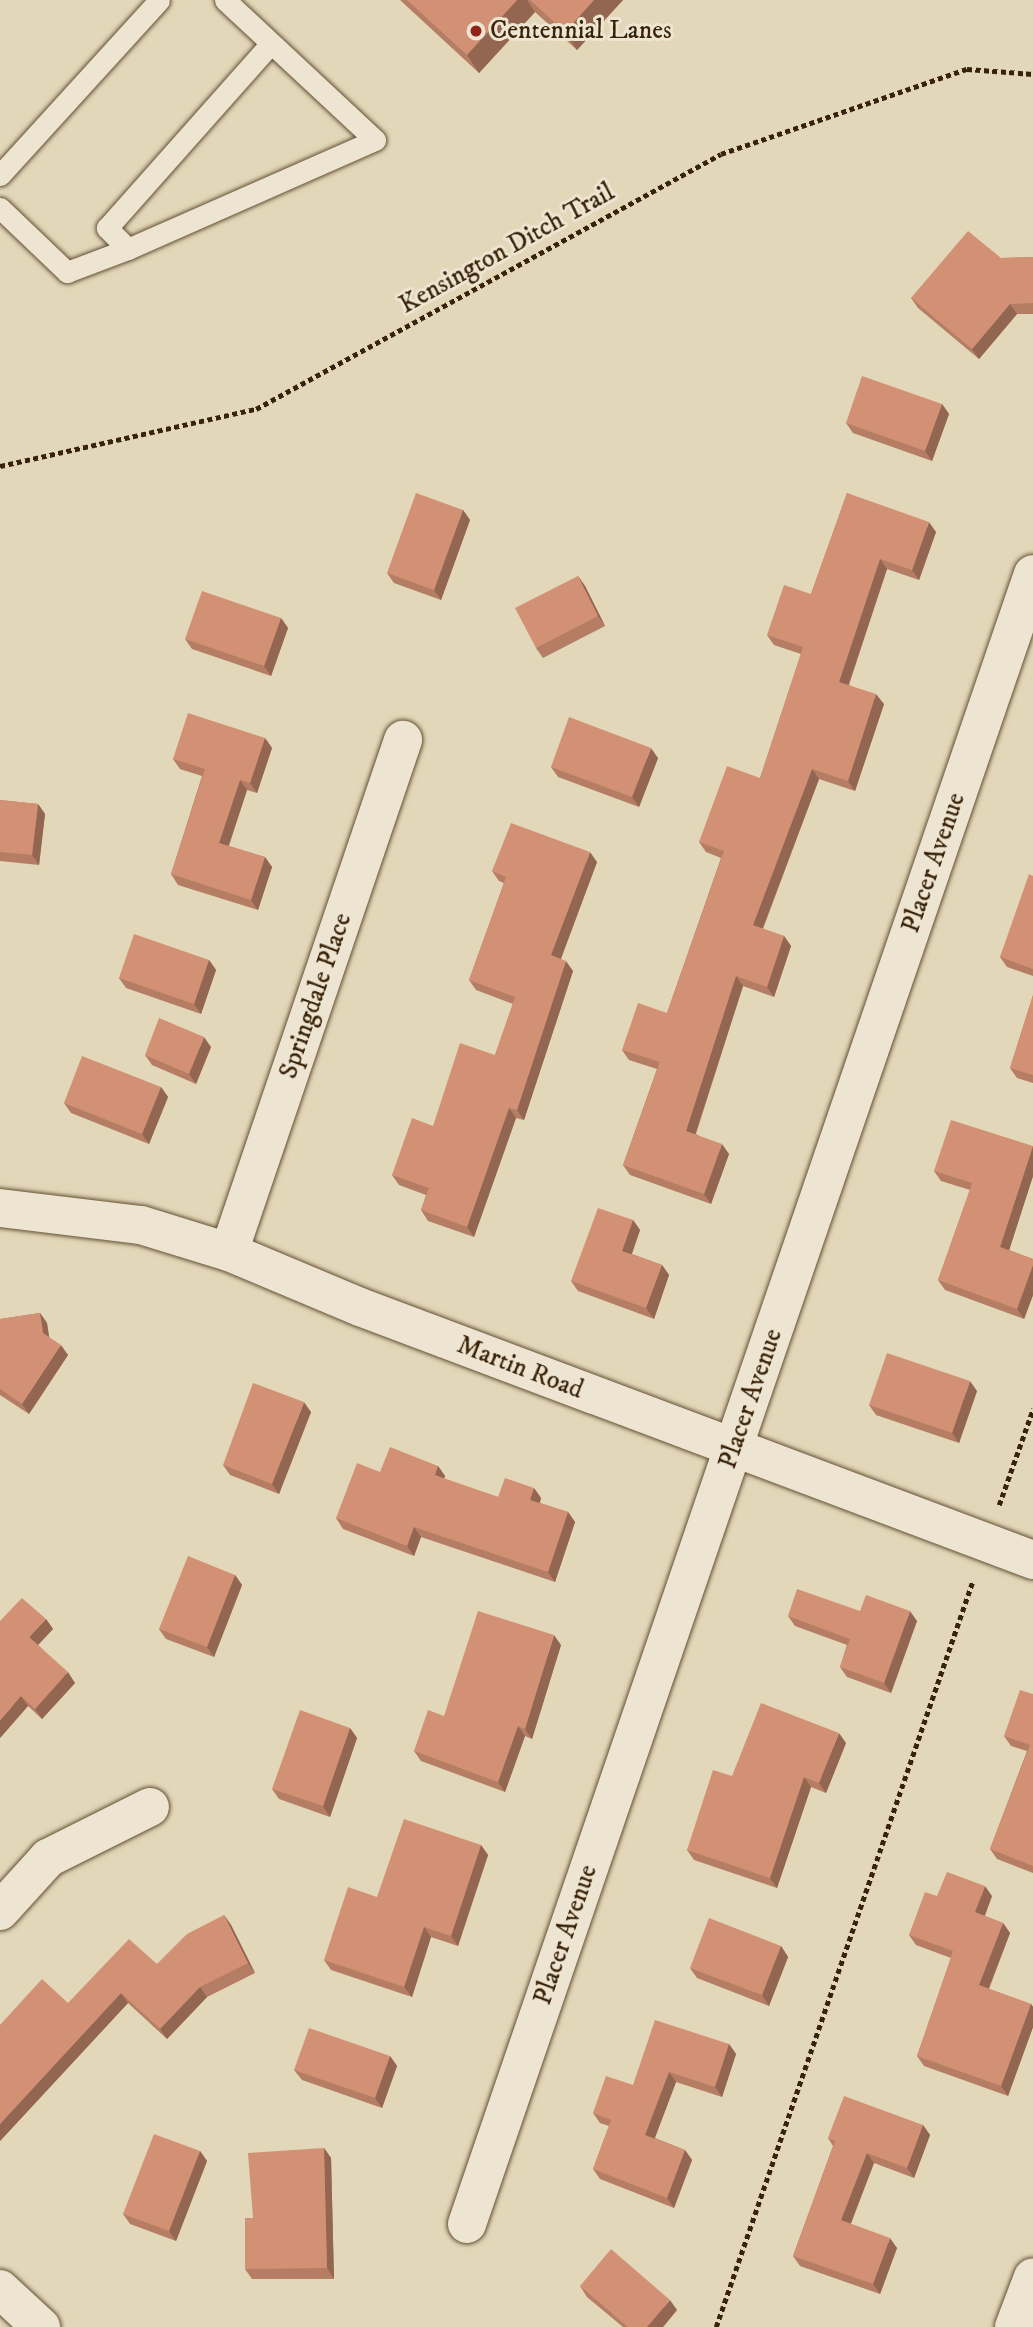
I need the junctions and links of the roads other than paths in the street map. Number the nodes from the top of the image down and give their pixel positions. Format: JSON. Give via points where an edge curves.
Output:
{"nodes":[{"id":1,"x":159,"y":0,"type":"edge"},
{"id":2,"x":225,"y":0,"type":"edge"},
{"id":3,"x":271,"y":43,"type":"junction"},
{"id":4,"x":0,"y":175,"type":"edge"},
{"id":5,"x":0,"y":208,"type":"edge"},
{"id":6,"x":128,"y":249,"type":"junction"},
{"id":7,"x":1033,"y":574,"type":"edge"},
{"id":8,"x":403,"y":740,"type":"dead end"},
{"id":9,"x":0,"y":1208,"type":"edge"},
{"id":10,"x":229,"y":1252,"type":"junction"},
{"id":11,"x":734,"y":1448,"type":"junction"},
{"id":12,"x":1033,"y":1560,"type":"edge"},
{"id":13,"x":150,"y":1807,"type":"dead end"},
{"id":14,"x":0,"y":1911,"type":"edge"},
{"id":15,"x":467,"y":2224,"type":"dead end"},
{"id":16,"x":1033,"y":2277,"type":"edge"},
{"id":17,"x":0,"y":2289,"type":"edge"},
{"id":18,"x":41,"y":2327,"type":"edge"},
{"id":19,"x":1014,"y":2327,"type":"edge"}],
"edges":[{"from":1,"to":4,"type":"lane"},
{"from":2,"to":3,"type":"lane"},
{"from":3,"to":6,"type":"lane","via":[[107,228]]},
{"from":3,"to":6,"type":"lane","via":[[375,140]]},
{"from":5,"to":6,"type":"lane","via":[[67,272]]},
{"from":7,"to":11,"type":"street","name":"Placer Avenue"},
{"from":8,"to":10,"type":"street","name":"Springdale Place"},
{"from":9,"to":10,"type":"street","name":"Martin Road","via":[[141,1225]]},
{"from":10,"to":11,"type":"street","name":"Martin Road","via":[[360,1307]]},
{"from":11,"to":12,"type":"street","name":"Martin Road"},
{"from":11,"to":15,"type":"street","name":"Placer Avenue"},
{"from":13,"to":14,"type":"street","via":[[48,1858]]},
{"from":16,"to":19,"type":"street"},
{"from":17,"to":18,"type":"street"}]}
